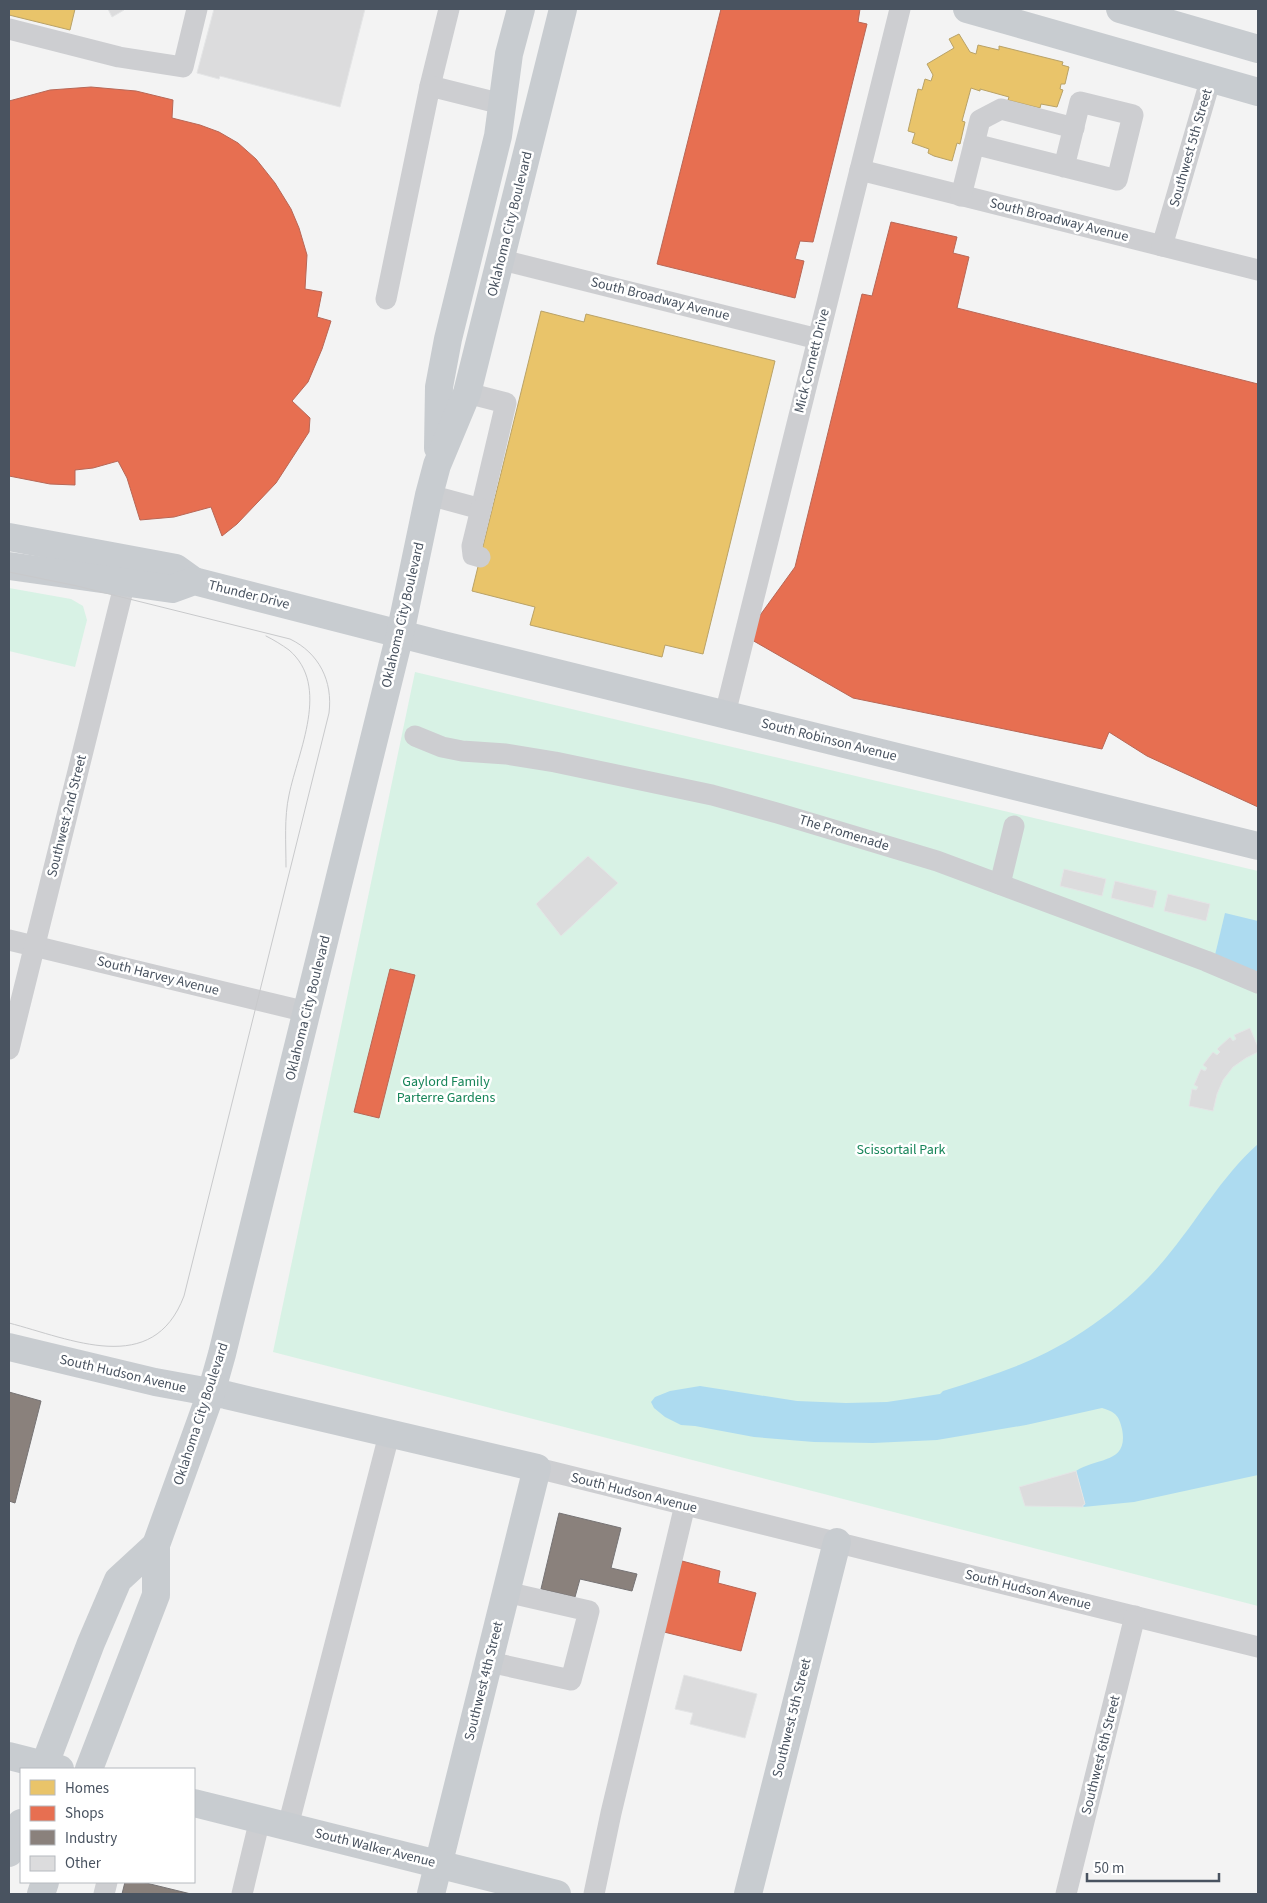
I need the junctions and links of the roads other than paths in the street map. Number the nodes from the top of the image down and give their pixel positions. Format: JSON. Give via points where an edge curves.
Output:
{"nodes":[{"id":1,"x":197,"y":9,"type":"edge"},
{"id":2,"x":449,"y":9,"type":"edge"},
{"id":3,"x":521,"y":9,"type":"edge"},
{"id":4,"x":563,"y":9,"type":"edge"},
{"id":5,"x":900,"y":9,"type":"edge"},
{"id":6,"x":967,"y":9,"type":"edge"},
{"id":7,"x":1120,"y":9,"type":"edge"},
{"id":8,"x":1182,"y":26,"type":"junction"},
{"id":9,"x":9,"y":29,"type":"edge"},
{"id":10,"x":1258,"y":49,"type":"edge"},
{"id":11,"x":1211,"y":78,"type":"junction"},
{"id":12,"x":430,"y":86,"type":"junction"},
{"id":13,"x":1258,"y":92,"type":"edge"},
{"id":14,"x":502,"y":104,"type":"junction"},
{"id":15,"x":1074,"y":128,"type":"junction"},
{"id":16,"x":974,"y":144,"type":"junction"},
{"id":17,"x":1064,"y":167,"type":"junction"},
{"id":18,"x":860,"y":170,"type":"junction"},
{"id":19,"x":961,"y":196,"type":"junction"},
{"id":20,"x":1162,"y":246,"type":"junction"},
{"id":21,"x":502,"y":260,"type":"junction"},
{"id":22,"x":1258,"y":270,"type":"edge"},
{"id":23,"x":386,"y":299,"type":"dead end"},
{"id":24,"x":818,"y":339,"type":"junction"},
{"id":25,"x":467,"y":393,"type":"junction"},
{"id":26,"x":437,"y":465,"type":"junction"},
{"id":27,"x":429,"y":495,"type":"junction"},
{"id":28,"x":481,"y":509,"type":"junction"},
{"id":29,"x":9,"y":537,"type":"edge"},
{"id":30,"x":480,"y":557,"type":"dead end"},
{"id":31,"x":9,"y":566,"type":"edge"},
{"id":32,"x":185,"y":575,"type":"junction"},
{"id":33,"x":125,"y":582,"type":"junction"},
{"id":34,"x":400,"y":634,"type":"junction"},
{"id":35,"x":725,"y":714,"type":"junction"},
{"id":36,"x":415,"y":736,"type":"dead end"},
{"id":37,"x":1014,"y":826,"type":"dead end"},
{"id":38,"x":1258,"y":846,"type":"edge"},
{"id":39,"x":1000,"y":884,"type":"junction"},
{"id":40,"x":9,"y":940,"type":"edge"},
{"id":41,"x":34,"y":946,"type":"junction"},
{"id":42,"x":1258,"y":983,"type":"edge"},
{"id":43,"x":307,"y":1012,"type":"junction"},
{"id":44,"x":9,"y":1049,"type":"edge"},
{"id":45,"x":9,"y":1347,"type":"edge"},
{"id":46,"x":211,"y":1393,"type":"junction"},
{"id":47,"x":390,"y":1435,"type":"junction"},
{"id":48,"x":537,"y":1468,"type":"junction"},
{"id":49,"x":685,"y":1505,"type":"junction"},
{"id":50,"x":836,"y":1542,"type":"junction"},
{"id":51,"x":156,"y":1545,"type":"junction"},
{"id":52,"x":506,"y":1592,"type":"junction"},
{"id":53,"x":1135,"y":1616,"type":"junction"},
{"id":54,"x":1258,"y":1647,"type":"edge"},
{"id":55,"x":489,"y":1662,"type":"junction"},
{"id":56,"x":9,"y":1756,"type":"edge"},
{"id":57,"x":49,"y":1768,"type":"edge"},
{"id":58,"x":89,"y":1768,"type":"edge"},
{"id":59,"x":195,"y":1803,"type":"edge"},
{"id":60,"x":260,"y":1819,"type":"junction"},
{"id":61,"x":20,"y":1826,"type":"edge"},
{"id":62,"x":288,"y":1826,"type":"junction"},
{"id":63,"x":9,"y":1853,"type":"edge"},
{"id":64,"x":439,"y":1864,"type":"junction"},
{"id":65,"x":242,"y":1894,"type":"edge"},
{"id":66,"x":431,"y":1894,"type":"edge"},
{"id":67,"x":557,"y":1894,"type":"edge"},
{"id":68,"x":594,"y":1894,"type":"edge"},
{"id":69,"x":748,"y":1894,"type":"edge"},
{"id":70,"x":1066,"y":1894,"type":"edge"}],
"edges":[{"from":1,"to":9,"type":"street","via":[[183,67],[119,57]]},
{"from":2,"to":12,"type":"street"},
{"from":3,"to":14,"type":"main road","name":"Oklahoma City Boulevard","via":[[509,54]]},
{"from":4,"to":21,"type":"main road","name":"Oklahoma City Boulevard"},
{"from":5,"to":18,"type":"street","name":"Mick Cornett Drive"},
{"from":6,"to":11,"type":"main road"},
{"from":7,"to":8,"type":"main road"},
{"from":8,"to":10,"type":"main road"},
{"from":8,"to":11,"type":"main road","name":"Southwest 5th Street"},
{"from":11,"to":13,"type":"main road"},
{"from":11,"to":20,"type":"street","name":"Southwest 5th Street"},
{"from":12,"to":14,"type":"street"},
{"from":12,"to":23,"type":"street"},
{"from":14,"to":26,"type":"main road","name":"Oklahoma City Boulevard","via":[[498,136],[439,388]]},
{"from":15,"to":16,"type":"street","via":[[1001,109],[980,120]]},
{"from":15,"to":17,"type":"street"},
{"from":15,"to":17,"type":"street","via":[[1080,102],[1132,115],[1117,180]]},
{"from":16,"to":17,"type":"street"},
{"from":16,"to":19,"type":"street"},
{"from":18,"to":19,"type":"street","name":"South Broadway Avenue"},
{"from":18,"to":24,"type":"street","name":"Mick Cornett Drive"},
{"from":19,"to":20,"type":"street","name":"South Broadway Avenue"},
{"from":20,"to":22,"type":"street","name":"South Broadway Avenue"},
{"from":21,"to":24,"type":"street","name":"South Broadway Avenue"},
{"from":21,"to":25,"type":"main road","name":"Oklahoma City Boulevard"},
{"from":24,"to":35,"type":"street","name":"Mick Cornett Drive"},
{"from":25,"to":26,"type":"main road","name":"Oklahoma City Boulevard"},
{"from":25,"to":28,"type":"street","via":[[506,403]]},
{"from":26,"to":27,"type":"main road","name":"Oklahoma City Boulevard"},
{"from":27,"to":28,"type":"street"},
{"from":27,"to":34,"type":"main road","name":"Oklahoma City Boulevard"},
{"from":28,"to":30,"type":"street","via":[[472,546],[473,555]]},
{"from":29,"to":32,"type":"main road","name":"Thunder Drive"},
{"from":31,"to":33,"type":"main road","name":"Thunder Drive"},
{"from":32,"to":33,"type":"main road","name":"Thunder Drive","via":[[172,589]]},
{"from":32,"to":34,"type":"main road","name":"Thunder Drive"},
{"from":33,"to":41,"type":"street","name":"Southwest 2nd Street"},
{"from":34,"to":35,"type":"main road","name":"South Robinson Avenue"},
{"from":34,"to":43,"type":"main road","name":"Oklahoma City Boulevard"},
{"from":35,"to":38,"type":"main road","name":"South Robinson Avenue"},
{"from":36,"to":39,"type":"street","name":"The Promenade","via":[[462,751],[555,762],[712,795],[938,861]]},
{"from":37,"to":39,"type":"street"},
{"from":39,"to":42,"type":"street","name":"The Promenade"},
{"from":40,"to":41,"type":"street","name":"South Harvey Avenue"},
{"from":41,"to":43,"type":"street","name":"South Harvey Avenue"},
{"from":41,"to":44,"type":"street","name":"Southwest 2nd Street"},
{"from":43,"to":46,"type":"main road","name":"Oklahoma City Boulevard"},
{"from":45,"to":46,"type":"main road","name":"South Hudson Avenue"},
{"from":46,"to":47,"type":"main road","name":"South Hudson Avenue"},
{"from":46,"to":51,"type":"main road","name":"Oklahoma City Boulevard"},
{"from":47,"to":48,"type":"main road","name":"South Hudson Avenue"},
{"from":47,"to":62,"type":"street"},
{"from":48,"to":49,"type":"street","name":"South Hudson Avenue"},
{"from":48,"to":52,"type":"main road","name":"Southwest 4th Street"},
{"from":49,"to":50,"type":"street","name":"South Hudson Avenue"},
{"from":49,"to":68,"type":"street"},
{"from":50,"to":53,"type":"street","name":"South Hudson Avenue"},
{"from":50,"to":69,"type":"main road","name":"Southwest 5th Street"},
{"from":51,"to":57,"type":"main road","name":"Oklahoma City Boulevard","via":[[118,1580],[91,1643]]},
{"from":51,"to":58,"type":"main road","name":"Oklahoma City Boulevard","via":[[156,1595]]},
{"from":52,"to":55,"type":"main road","name":"Southwest 4th Street"},
{"from":52,"to":55,"type":"street","via":[[589,1611],[571,1680]]},
{"from":53,"to":54,"type":"street","name":"South Hudson Avenue"},
{"from":53,"to":70,"type":"street","name":"Southwest 6th Street"},
{"from":55,"to":64,"type":"main road","name":"Southwest 4th Street"},
{"from":56,"to":57,"type":"main road"},
{"from":59,"to":60,"type":"main road","name":"South Walker Avenue"},
{"from":60,"to":62,"type":"main road","name":"South Walker Avenue"},
{"from":60,"to":65,"type":"street"},
{"from":61,"to":63,"type":"main road"},
{"from":62,"to":64,"type":"main road","name":"South Walker Avenue"},
{"from":64,"to":66,"type":"main road","name":"Southwest 4th Street"},
{"from":64,"to":67,"type":"main road","name":"South Walker Avenue"}]}
